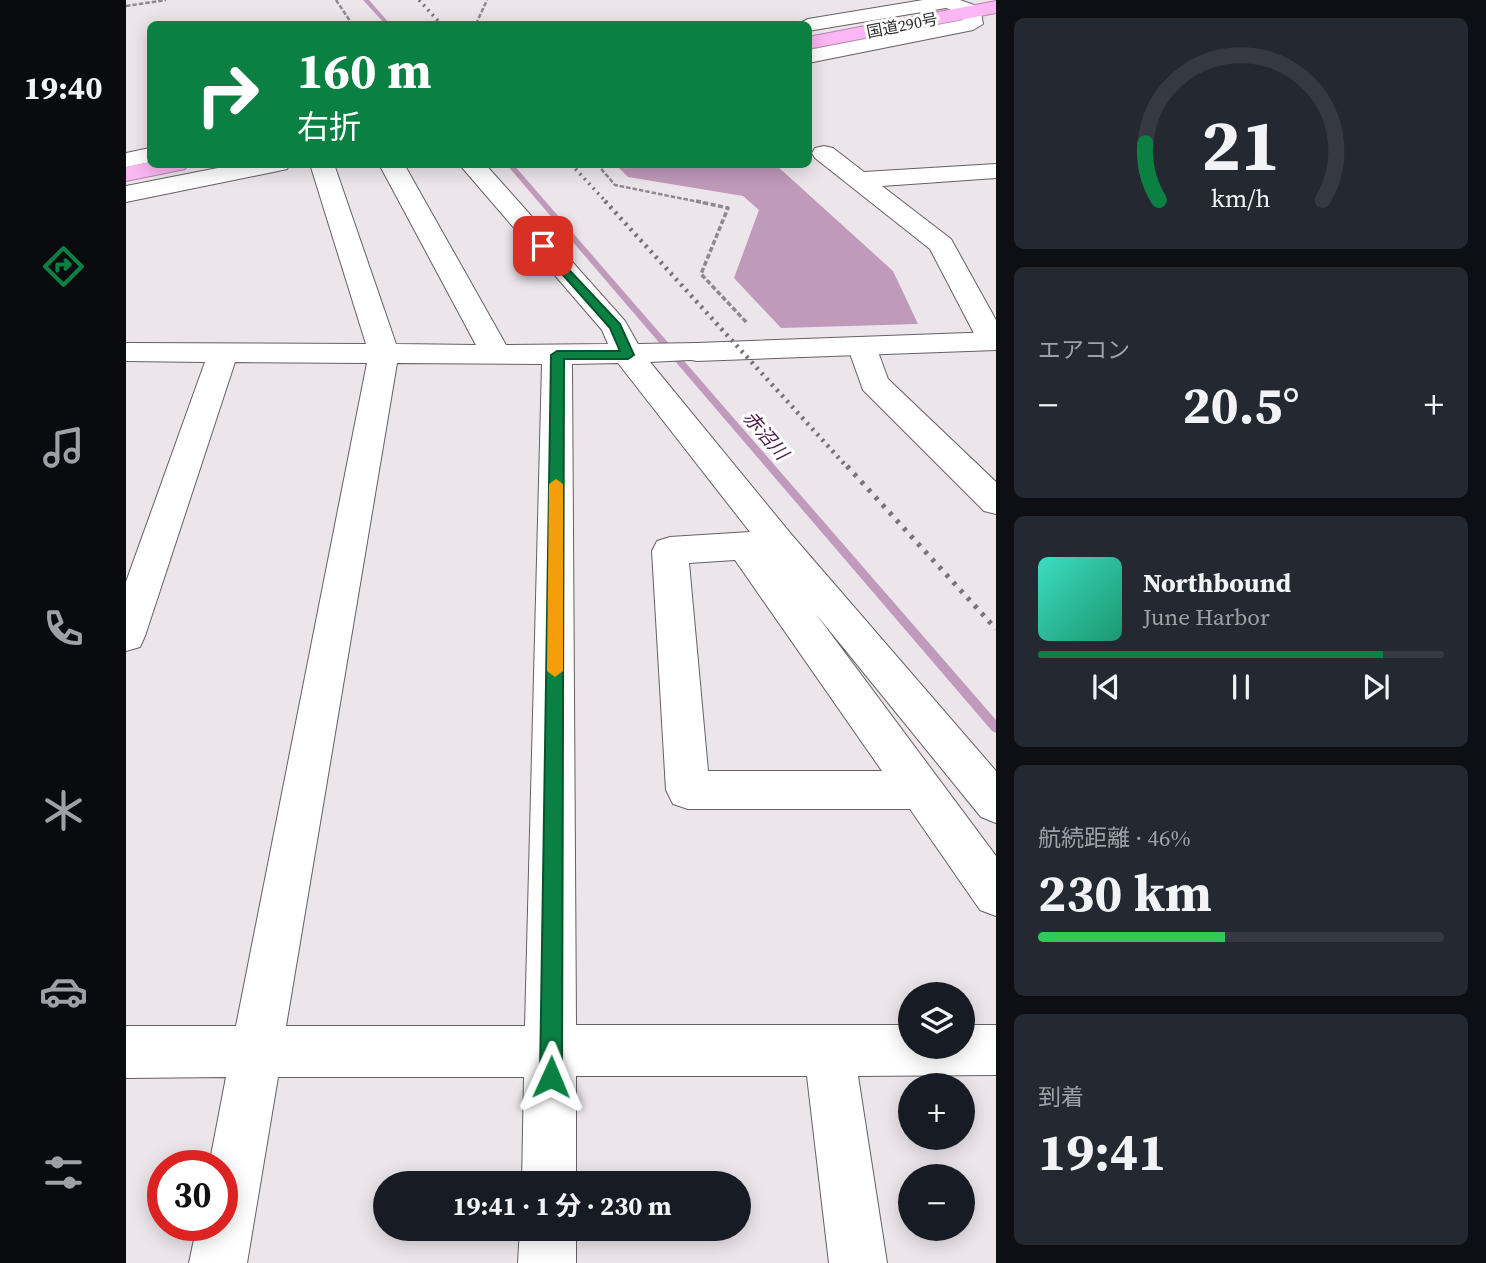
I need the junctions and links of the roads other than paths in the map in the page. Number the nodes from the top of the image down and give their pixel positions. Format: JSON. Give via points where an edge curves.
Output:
{"nodes":[{"id":1,"x":996,"y":7,"type":"edge"},
{"id":2,"x":973,"y":11,"type":"junction"},
{"id":3,"x":812,"y":24,"type":"edge"},
{"id":4,"x":812,"y":42,"type":"edge"},
{"id":5,"x":812,"y":56,"type":"edge"},
{"id":6,"x":824,"y":153,"type":"dead end"},
{"id":7,"x":147,"y":156,"type":"edge"},
{"id":8,"x":126,"y":160,"type":"edge"},
{"id":9,"x":156,"y":168,"type":"edge"},
{"id":10,"x":258,"y":168,"type":"edge"},
{"id":11,"x":323,"y":168,"type":"edge"},
{"id":12,"x":393,"y":168,"type":"edge"},
{"id":13,"x":475,"y":168,"type":"edge"},
{"id":14,"x":996,"y":171,"type":"edge"},
{"id":15,"x":126,"y":174,"type":"edge"},
{"id":16,"x":859,"y":180,"type":"junction"},
{"id":17,"x":126,"y":194,"type":"edge"},
{"id":18,"x":994,"y":341,"type":"edge"},
{"id":19,"x":863,"y":348,"type":"junction"},
{"id":20,"x":126,"y":352,"type":"edge"},
{"id":21,"x":223,"y":352,"type":"junction"},
{"id":22,"x":384,"y":353,"type":"junction"},
{"id":23,"x":496,"y":354,"type":"junction"},
{"id":24,"x":557,"y":355,"type":"junction"},
{"id":25,"x":628,"y":355,"type":"junction"},
{"id":26,"x":960,"y":467,"type":"junction"},
{"id":27,"x":996,"y":467,"type":"edge"},
{"id":28,"x":996,"y":502,"type":"edge"},
{"id":29,"x":761,"y":544,"type":"junction"},
{"id":30,"x":126,"y":636,"type":"edge"},
{"id":31,"x":921,"y":790,"type":"junction"},
{"id":32,"x":996,"y":803,"type":"edge"},
{"id":33,"x":996,"y":894,"type":"edge"},
{"id":34,"x":830,"y":1050,"type":"junction"},
{"id":35,"x":996,"y":1050,"type":"edge"},
{"id":36,"x":256,"y":1051,"type":"junction"},
{"id":37,"x":552,"y":1051,"type":"junction"},
{"id":38,"x":126,"y":1052,"type":"edge"},
{"id":39,"x":549,"y":1171,"type":"edge"},
{"id":40,"x":548,"y":1241,"type":"edge"},
{"id":41,"x":218,"y":1263,"type":"edge"},
{"id":42,"x":547,"y":1263,"type":"edge"},
{"id":43,"x":858,"y":1263,"type":"edge"}],
"edges":[{"from":1,"to":2,"type":"highway","name":"国道290号"},
{"from":2,"to":3,"type":"street","via":[[947,2]]},
{"from":2,"to":4,"type":"highway","name":"国道290号"},
{"from":2,"to":5,"type":"street","via":[[974,24]]},
{"from":6,"to":16,"type":"street"},
{"from":7,"to":8,"type":"street"},
{"from":9,"to":15,"type":"highway"},
{"from":10,"to":17,"type":"street"},
{"from":11,"to":22,"type":"street"},
{"from":12,"to":23,"type":"street"},
{"from":13,"to":25,"type":"street","via":[[615,327]]},
{"from":14,"to":16,"type":"street"},
{"from":16,"to":18,"type":"street","via":[[941,245]]},
{"from":18,"to":19,"type":"street"},
{"from":19,"to":25,"type":"street"},
{"from":19,"to":26,"type":"street","via":[[874,383]]},
{"from":20,"to":21,"type":"street"},
{"from":21,"to":22,"type":"street"},
{"from":21,"to":30,"type":"street"},
{"from":22,"to":23,"type":"street"},
{"from":22,"to":36,"type":"street"},
{"from":23,"to":24,"type":"street"},
{"from":24,"to":25,"type":"street"},
{"from":24,"to":37,"type":"street"},
{"from":25,"to":29,"type":"street"},
{"from":26,"to":27,"type":"street"},
{"from":26,"to":28,"type":"street"},
{"from":29,"to":31,"type":"street"},
{"from":29,"to":31,"type":"street","via":[[670,551],[688,790]]},
{"from":29,"to":32,"type":"street"},
{"from":31,"to":33,"type":"street"},
{"from":34,"to":35,"type":"street"},
{"from":34,"to":37,"type":"street"},
{"from":34,"to":43,"type":"street"},
{"from":36,"to":37,"type":"street"},
{"from":36,"to":38,"type":"street"},
{"from":36,"to":41,"type":"street"},
{"from":37,"to":39,"type":"street"},
{"from":40,"to":42,"type":"street"}]}
